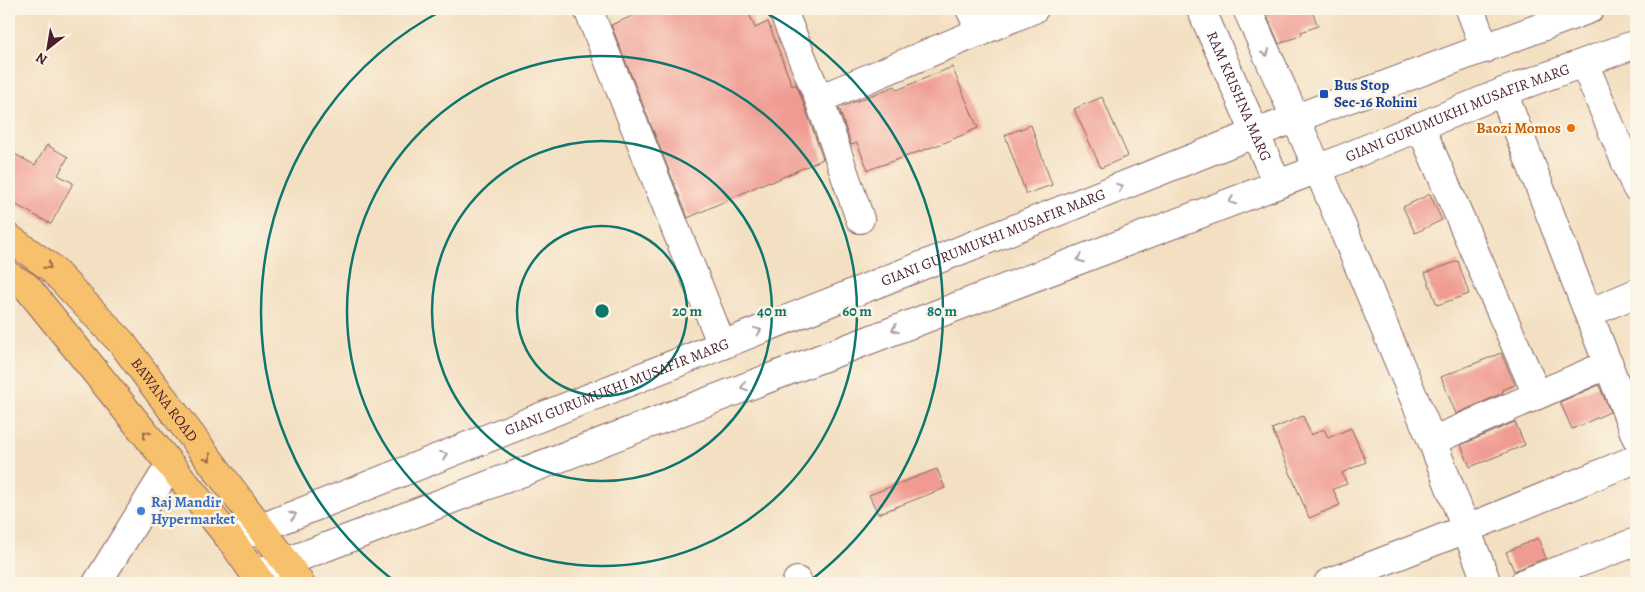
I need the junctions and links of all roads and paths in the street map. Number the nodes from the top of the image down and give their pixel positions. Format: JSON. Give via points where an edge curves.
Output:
{"nodes":[{"id":1,"x":782,"y":9,"type":"edge"},
{"id":2,"x":1034,"y":9,"type":"edge"},
{"id":3,"x":1202,"y":9,"type":"edge"},
{"id":4,"x":1247,"y":9,"type":"edge"},
{"id":5,"x":1470,"y":9,"type":"edge"},
{"id":6,"x":1590,"y":9,"type":"edge"},
{"id":7,"x":592,"y":10,"type":"edge"},
{"id":8,"x":976,"y":20,"type":"edge"},
{"id":9,"x":1636,"y":44,"type":"edge"},
{"id":10,"x":1485,"y":49,"type":"junction"},
{"id":11,"x":1584,"y":63,"type":"junction"},
{"id":12,"x":1503,"y":92,"type":"junction"},
{"id":13,"x":819,"y":99,"type":"junction"},
{"id":14,"x":1295,"y":119,"type":"junction"},
{"id":15,"x":1420,"y":126,"type":"junction"},
{"id":16,"x":1256,"y":134,"type":"junction"},
{"id":17,"x":1318,"y":169,"type":"junction"},
{"id":18,"x":1277,"y":183,"type":"junction"},
{"id":19,"x":1636,"y":187,"type":"edge"},
{"id":20,"x":860,"y":219,"type":"dead end"},
{"id":21,"x":9,"y":238,"type":"edge"},
{"id":22,"x":9,"y":276,"type":"edge"},
{"id":23,"x":1636,"y":293,"type":"edge"},
{"id":24,"x":1589,"y":312,"type":"junction"},
{"id":25,"x":722,"y":345,"type":"junction"},
{"id":26,"x":1609,"y":364,"type":"junction"},
{"id":27,"x":1537,"y":395,"type":"junction"},
{"id":28,"x":1636,"y":436,"type":"edge"},
{"id":29,"x":1432,"y":440,"type":"junction"},
{"id":30,"x":1636,"y":459,"type":"edge"},
{"id":31,"x":170,"y":465,"type":"junction"},
{"id":32,"x":260,"y":528,"type":"junction"},
{"id":33,"x":1466,"y":529,"type":"junction"},
{"id":34,"x":231,"y":540,"type":"junction"},
{"id":35,"x":1636,"y":542,"type":"edge"},
{"id":36,"x":293,"y":573,"type":"edge"},
{"id":37,"x":258,"y":578,"type":"edge"},
{"id":38,"x":96,"y":583,"type":"edge"},
{"id":39,"x":1328,"y":583,"type":"edge"},
{"id":40,"x":1487,"y":583,"type":"edge"},
{"id":41,"x":1524,"y":583,"type":"edge"}],
"edges":[{"from":1,"to":13,"type":"street"},
{"from":2,"to":8,"type":"street"},
{"from":3,"to":16,"type":"street","name":"RAM KRISHNA MARG"},
{"from":4,"to":14,"type":"street","one_way":true},
{"from":5,"to":10,"type":"street"},
{"from":6,"to":10,"type":"street","name":"GIANI GURUMUKHI MUSAFIR MARG"},
{"from":7,"to":25,"type":"street"},
{"from":8,"to":13,"type":"street"},
{"from":9,"to":11,"type":"street","name":"GIANI GURUMUKHI MUSAFIR MARG"},
{"from":10,"to":14,"type":"street","name":"GIANI GURUMUKHI MUSAFIR MARG"},
{"from":11,"to":12,"type":"street","name":"GIANI GURUMUKHI MUSAFIR MARG"},
{"from":11,"to":19,"type":"street"},
{"from":12,"to":15,"type":"street","name":"GIANI GURUMUKHI MUSAFIR MARG"},
{"from":12,"to":24,"type":"street"},
{"from":13,"to":20,"type":"street"},
{"from":14,"to":16,"type":"street","name":"GIANI GURUMUKHI MUSAFIR MARG"},
{"from":14,"to":17,"type":"street"},
{"from":15,"to":17,"type":"street","name":"GIANI GURUMUKHI MUSAFIR MARG"},
{"from":15,"to":27,"type":"street"},
{"from":16,"to":18,"type":"street","name":"RAM KRISHNA MARG"},
{"from":25,"to":16,"type":"street","name":"GIANI GURUMUKHI MUSAFIR MARG","one_way":true},
{"from":17,"to":18,"type":"street","name":"GIANI GURUMUKHI MUSAFIR MARG"},
{"from":17,"to":29,"type":"street"},
{"from":18,"to":36,"type":"street","name":"GIANI GURUMUKHI MUSAFIR MARG","one_way":true},
{"from":21,"to":32,"type":"main road","name":"BAWANA ROAD","one_way":true,"via":[[50,267],[122,343]]},
{"from":31,"to":22,"type":"main road","one_way":true,"via":[[27,287]]},
{"from":23,"to":24,"type":"street"},
{"from":24,"to":26,"type":"street"},
{"from":32,"to":25,"type":"street","name":"GIANI GURUMUKHI MUSAFIR MARG","one_way":true},
{"from":26,"to":27,"type":"street"},
{"from":26,"to":28,"type":"street"},
{"from":27,"to":29,"type":"street"},
{"from":29,"to":33,"type":"street"},
{"from":30,"to":33,"type":"street"},
{"from":31,"to":34,"type":"main road"},
{"from":31,"to":38,"type":"street"},
{"from":32,"to":34,"type":"street","name":"GIANI GURUMUKHI MUSAFIR MARG"},
{"from":32,"to":36,"type":"main road","name":"BAWANA ROAD"},
{"from":33,"to":39,"type":"street"},
{"from":33,"to":40,"type":"street"},
{"from":34,"to":37,"type":"main road"},
{"from":35,"to":41,"type":"street"},
{"from":36,"to":37,"type":"street","name":"GIANI GURUMUKHI MUSAFIR MARG"}]}
